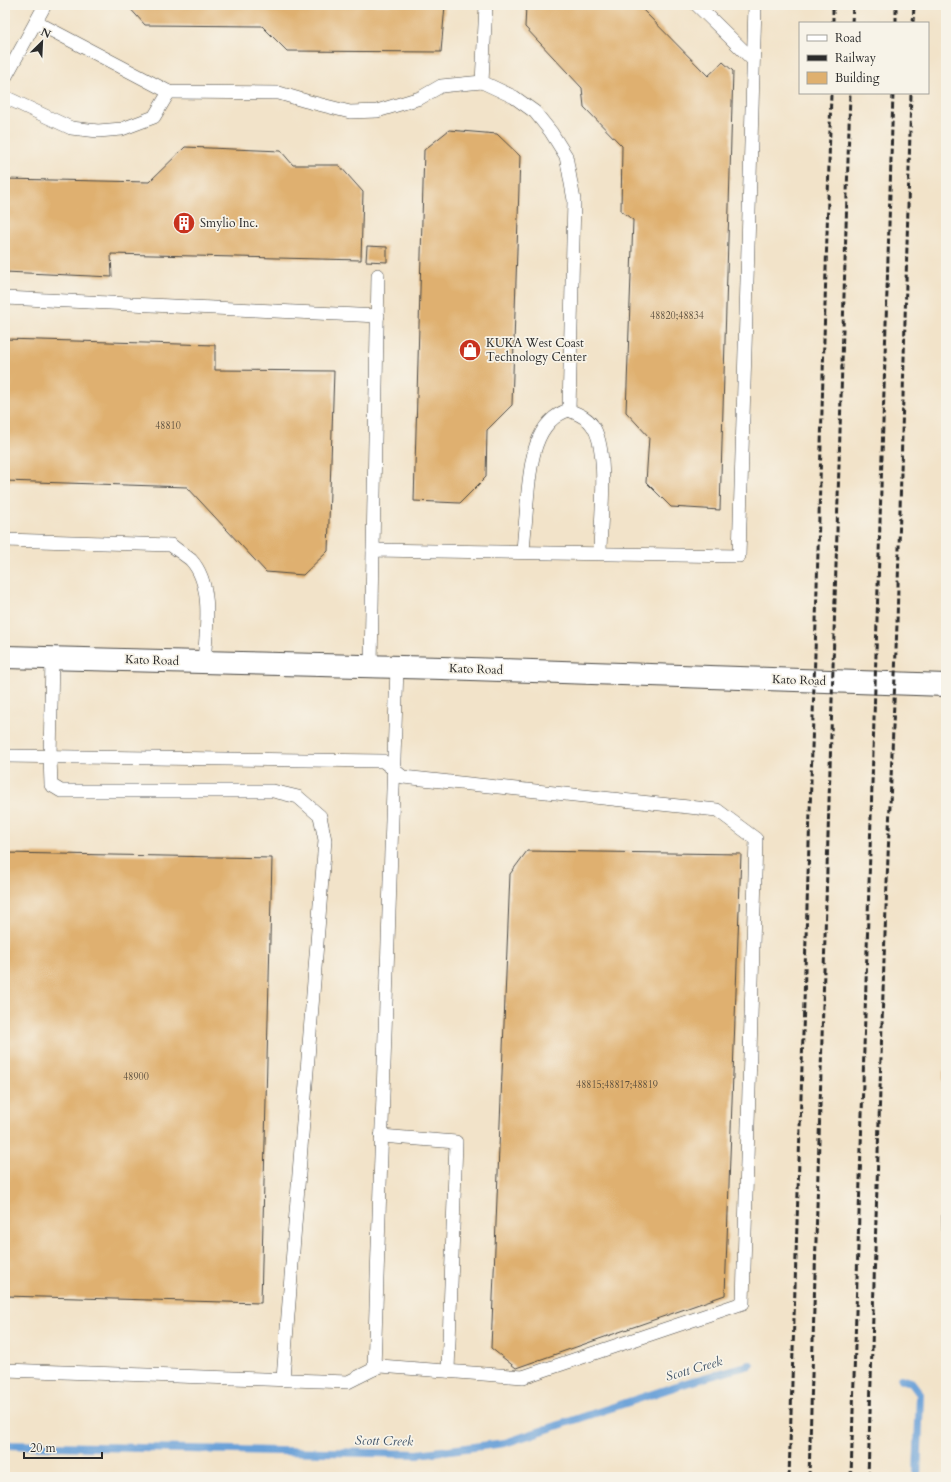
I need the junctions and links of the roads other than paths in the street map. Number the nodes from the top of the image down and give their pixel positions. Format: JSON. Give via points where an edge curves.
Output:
{"nodes":[{"id":1,"x":45,"y":5,"type":"edge"},
{"id":2,"x":486,"y":5,"type":"edge"},
{"id":3,"x":697,"y":5,"type":"edge"},
{"id":4,"x":755,"y":5,"type":"edge"},
{"id":5,"x":36,"y":22,"type":"junction"},
{"id":6,"x":753,"y":60,"type":"junction"},
{"id":7,"x":5,"y":78,"type":"edge"},
{"id":8,"x":482,"y":82,"type":"junction"},
{"id":9,"x":168,"y":92,"type":"junction"},
{"id":10,"x":5,"y":96,"type":"edge"},
{"id":11,"x":378,"y":274,"type":"dead end"},
{"id":12,"x":5,"y":298,"type":"edge"},
{"id":13,"x":378,"y":316,"type":"junction"},
{"id":14,"x":569,"y":410,"type":"junction"},
{"id":15,"x":5,"y":540,"type":"edge"},
{"id":16,"x":373,"y":550,"type":"junction"},
{"id":17,"x":523,"y":552,"type":"junction"},
{"id":18,"x":600,"y":553,"type":"junction"},
{"id":19,"x":5,"y":657,"type":"edge"},
{"id":20,"x":52,"y":658,"type":"junction"},
{"id":21,"x":204,"y":662,"type":"junction"},
{"id":22,"x":371,"y":666,"type":"junction"},
{"id":23,"x":396,"y":667,"type":"junction"},
{"id":24,"x":946,"y":685,"type":"edge"},
{"id":25,"x":5,"y":756,"type":"edge"},
{"id":26,"x":50,"y":757,"type":"junction"},
{"id":27,"x":392,"y":768,"type":"junction"},
{"id":28,"x":381,"y":1136,"type":"junction"},
{"id":29,"x":374,"y":1369,"type":"junction"},
{"id":30,"x":5,"y":1370,"type":"edge"},
{"id":31,"x":448,"y":1371,"type":"junction"},
{"id":32,"x":283,"y":1380,"type":"junction"}],
"edges":[{"from":1,"to":5,"type":"lane"},
{"from":2,"to":8,"type":"lane"},
{"from":3,"to":6,"type":"lane"},
{"from":4,"to":6,"type":"lane"},
{"from":5,"to":7,"type":"lane"},
{"from":5,"to":9,"type":"lane"},
{"from":6,"to":18,"type":"lane","via":[[739,556]]},
{"from":8,"to":9,"type":"lane","via":[[441,86],[420,98],[377,111],[350,112],[279,93]]},
{"from":8,"to":14,"type":"lane","via":[[514,97],[535,112],[566,156],[574,200]]},
{"from":9,"to":10,"type":"lane","via":[[154,117],[122,129],[98,131],[71,128]]},
{"from":11,"to":13,"type":"lane"},
{"from":12,"to":13,"type":"lane"},
{"from":13,"to":16,"type":"lane"},
{"from":14,"to":17,"type":"lane","via":[[551,420],[542,431],[533,453]]},
{"from":14,"to":18,"type":"lane","via":[[584,416],[592,425],[600,442]]},
{"from":15,"to":21,"type":"lane","via":[[171,545],[191,560],[200,575],[208,604]]},
{"from":16,"to":17,"type":"lane"},
{"from":16,"to":22,"type":"lane"},
{"from":17,"to":18,"type":"lane"},
{"from":19,"to":20,"type":"street","name":"Kato Road"},
{"from":20,"to":21,"type":"street","name":"Kato Road"},
{"from":20,"to":26,"type":"lane"},
{"from":21,"to":22,"type":"street","name":"Kato Road"},
{"from":22,"to":23,"type":"street","name":"Kato Road"},
{"from":23,"to":24,"type":"street","name":"Kato Road"},
{"from":23,"to":27,"type":"lane"},
{"from":25,"to":26,"type":"lane"},
{"from":26,"to":27,"type":"lane","via":[[383,761]]},
{"from":26,"to":32,"type":"lane","via":[[52,785],[61,791],[273,791],[298,796],[320,816],[325,840]]},
{"from":27,"to":28,"type":"lane"},
{"from":27,"to":31,"type":"lane","via":[[403,777],[717,810],[756,839],[743,1303],[523,1377]]},
{"from":28,"to":29,"type":"lane"},
{"from":28,"to":31,"type":"lane","via":[[456,1142]]},
{"from":29,"to":31,"type":"lane","via":[[380,1366]]},
{"from":29,"to":32,"type":"lane","via":[[348,1382]]},
{"from":30,"to":32,"type":"lane"}]}
